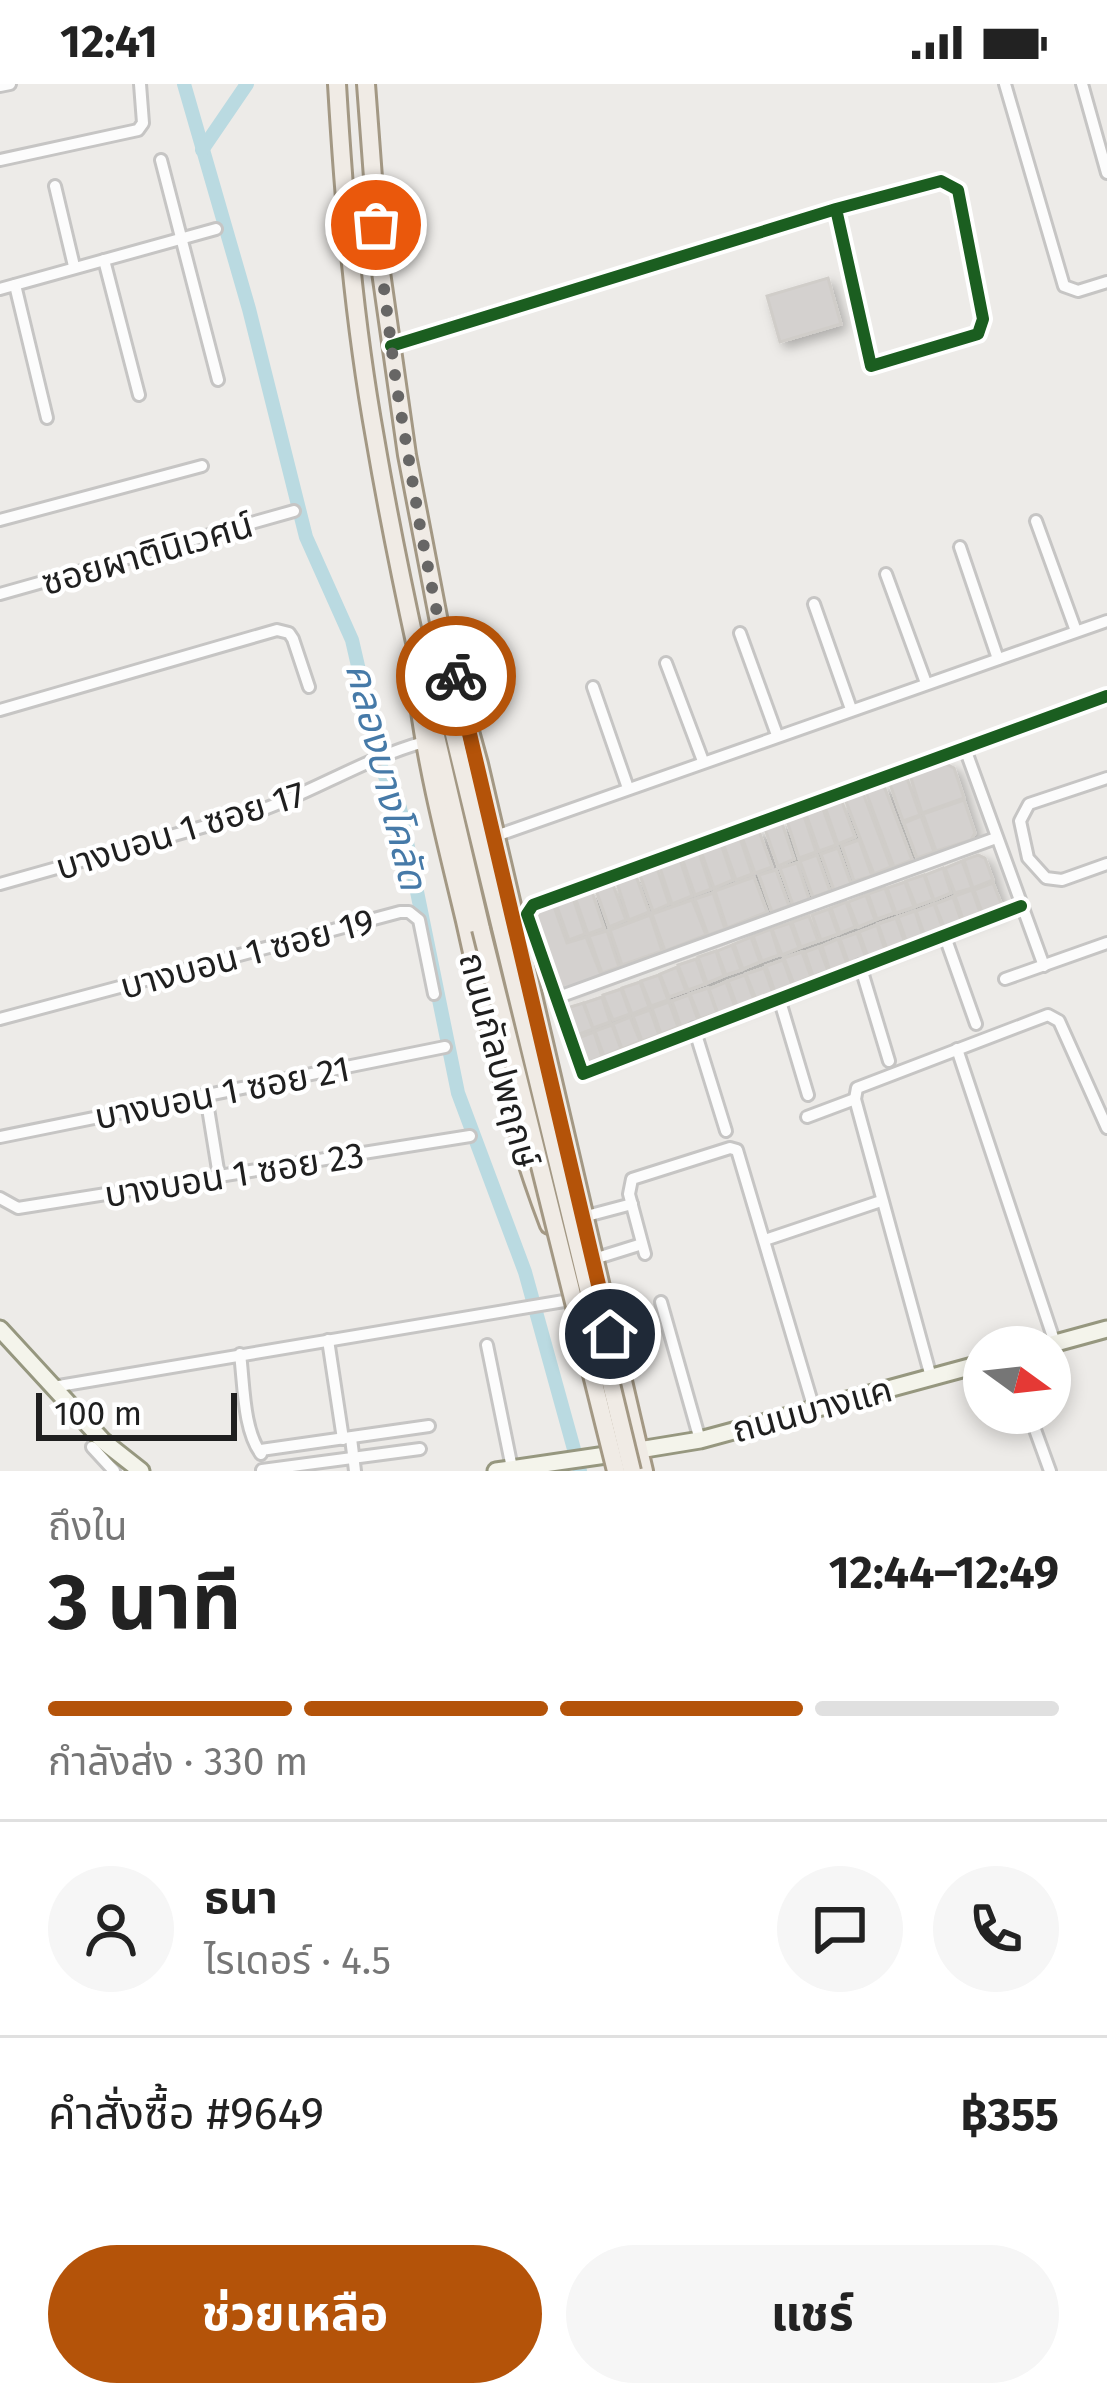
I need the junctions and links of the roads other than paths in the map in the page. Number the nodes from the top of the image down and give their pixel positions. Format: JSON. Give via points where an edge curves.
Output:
{"nodes":[{"id":1,"x":10,"y":84,"type":"edge"},
{"id":2,"x":140,"y":84,"type":"edge"},
{"id":3,"x":337,"y":84,"type":"edge"},
{"id":4,"x":365,"y":84,"type":"edge"},
{"id":5,"x":1005,"y":84,"type":"edge"},
{"id":6,"x":1082,"y":84,"type":"edge"},
{"id":7,"x":0,"y":86,"type":"edge"},
{"id":8,"x":0,"y":160,"type":"edge"},
{"id":9,"x":160,"y":160,"type":"dead end"},
{"id":10,"x":1107,"y":173,"type":"edge"},
{"id":11,"x":55,"y":186,"type":"dead end"},
{"id":12,"x":836,"y":209,"type":"junction"},
{"id":13,"x":216,"y":229,"type":"dead end"},
{"id":14,"x":178,"y":238,"type":"junction"},
{"id":15,"x":104,"y":260,"type":"junction"},
{"id":16,"x":74,"y":266,"type":"junction"},
{"id":17,"x":1107,"y":282,"type":"edge"},
{"id":18,"x":15,"y":285,"type":"junction"},
{"id":19,"x":0,"y":289,"type":"edge"},
{"id":20,"x":447,"y":327,"type":"tunnel mouth"},
{"id":21,"x":425,"y":334,"type":"tunnel mouth"},
{"id":22,"x":391,"y":346,"type":"junction"},
{"id":23,"x":218,"y":380,"type":"dead end"},
{"id":24,"x":139,"y":394,"type":"dead end"},
{"id":25,"x":46,"y":418,"type":"dead end"},
{"id":26,"x":202,"y":466,"type":"dead end"},
{"id":27,"x":294,"y":511,"type":"dead end"},
{"id":28,"x":0,"y":520,"type":"edge"},
{"id":29,"x":1036,"y":521,"type":"dead end"},
{"id":30,"x":960,"y":547,"type":"dead end"},
{"id":31,"x":886,"y":574,"type":"dead end"},
{"id":32,"x":0,"y":594,"type":"edge"},
{"id":33,"x":814,"y":604,"type":"dead end"},
{"id":34,"x":1107,"y":621,"type":"edge"},
{"id":35,"x":1076,"y":631,"type":"junction"},
{"id":36,"x":740,"y":633,"type":"dead end"},
{"id":37,"x":415,"y":643,"type":"junction"},
{"id":38,"x":443,"y":643,"type":"junction"},
{"id":39,"x":998,"y":658,"type":"junction"},
{"id":40,"x":666,"y":663,"type":"dead end"},
{"id":41,"x":926,"y":683,"type":"junction"},
{"id":42,"x":309,"y":687,"type":"dead end"},
{"id":43,"x":593,"y":687,"type":"dead end"},
{"id":44,"x":1107,"y":696,"type":"edge"},
{"id":45,"x":0,"y":710,"type":"edge"},
{"id":46,"x":850,"y":710,"type":"junction"},
{"id":47,"x":777,"y":735,"type":"junction"},
{"id":48,"x":424,"y":742,"type":"junction"},
{"id":49,"x":964,"y":746,"type":"junction"},
{"id":50,"x":703,"y":760,"type":"junction"},
{"id":51,"x":1107,"y":778,"type":"edge"},
{"id":52,"x":628,"y":788,"type":"junction"},
{"id":53,"x":496,"y":836,"type":"junction"},
{"id":54,"x":1023,"y":842,"type":"junction"},
{"id":55,"x":999,"y":844,"type":"junction"},
{"id":56,"x":1028,"y":858,"type":"junction"},
{"id":57,"x":1107,"y":864,"type":"edge"},
{"id":58,"x":1006,"y":866,"type":"junction"},
{"id":59,"x":0,"y":884,"type":"edge"},
{"id":60,"x":1021,"y":906,"type":"junction"},
{"id":61,"x":944,"y":934,"type":"junction"},
{"id":62,"x":1107,"y":943,"type":"edge"},
{"id":63,"x":860,"y":965,"type":"junction"},
{"id":64,"x":1044,"y":965,"type":"junction"},
{"id":65,"x":1005,"y":979,"type":"dead end"},
{"id":66,"x":434,"y":994,"type":"dead end"},
{"id":67,"x":556,"y":998,"type":"junction"},
{"id":68,"x":779,"y":998,"type":"junction"},
{"id":69,"x":0,"y":1019,"type":"edge"},
{"id":70,"x":976,"y":1024,"type":"dead end"},
{"id":71,"x":694,"y":1028,"type":"junction"},
{"id":72,"x":445,"y":1047,"type":"dead end"},
{"id":73,"x":957,"y":1049,"type":"junction"},
{"id":74,"x":889,"y":1061,"type":"dead end"},
{"id":75,"x":808,"y":1095,"type":"dead end"},
{"id":76,"x":206,"y":1096,"type":"junction"},
{"id":77,"x":855,"y":1099,"type":"junction"},
{"id":78,"x":807,"y":1117,"type":"dead end"},
{"id":79,"x":563,"y":1128,"type":"junction"},
{"id":80,"x":1107,"y":1128,"type":"edge"},
{"id":81,"x":726,"y":1131,"type":"dead end"},
{"id":82,"x":470,"y":1136,"type":"dead end"},
{"id":83,"x":0,"y":1138,"type":"edge"},
{"id":84,"x":518,"y":1139,"type":"junction"},
{"id":85,"x":219,"y":1176,"type":"junction"},
{"id":86,"x":0,"y":1198,"type":"edge"},
{"id":87,"x":881,"y":1202,"type":"junction"},
{"id":88,"x":632,"y":1204,"type":"junction"},
{"id":89,"x":583,"y":1217,"type":"junction"},
{"id":90,"x":765,"y":1240,"type":"junction"},
{"id":91,"x":593,"y":1259,"type":"junction"},
{"id":92,"x":562,"y":1302,"type":"junction"},
{"id":93,"x":661,"y":1302,"type":"dead end"},
{"id":94,"x":1042,"y":1326,"type":"edge"},
{"id":95,"x":0,"y":1329,"type":"edge"},
{"id":96,"x":1107,"y":1329,"type":"edge"},
{"id":97,"x":1071,"y":1339,"type":"edge"},
{"id":98,"x":328,"y":1340,"type":"junction"},
{"id":99,"x":487,"y":1345,"type":"dead end"},
{"id":100,"x":240,"y":1354,"type":"junction"},
{"id":101,"x":963,"y":1369,"type":"edge"},
{"id":102,"x":931,"y":1377,"type":"junction"},
{"id":103,"x":53,"y":1387,"type":"junction"},
{"id":104,"x":814,"y":1409,"type":"junction"},
{"id":105,"x":429,"y":1426,"type":"dead end"},
{"id":106,"x":1037,"y":1434,"type":"edge"},
{"id":107,"x":347,"y":1439,"type":"junction"},
{"id":108,"x":700,"y":1440,"type":"junction"},
{"id":109,"x":92,"y":1447,"type":"dead end"},
{"id":110,"x":420,"y":1449,"type":"dead end"},
{"id":111,"x":261,"y":1450,"type":"junction"},
{"id":112,"x":639,"y":1450,"type":"junction"},
{"id":113,"x":566,"y":1463,"type":"edge"},
{"id":114,"x":354,"y":1465,"type":"edge"},
{"id":115,"x":611,"y":1466,"type":"edge"},
{"id":116,"x":504,"y":1469,"type":"edge"},
{"id":117,"x":262,"y":1470,"type":"edge"},
{"id":118,"x":114,"y":1471,"type":"edge"},
{"id":119,"x":141,"y":1471,"type":"edge"},
{"id":120,"x":632,"y":1471,"type":"edge"},
{"id":121,"x":644,"y":1471,"type":"edge"},
{"id":122,"x":1050,"y":1471,"type":"edge"}],
"edges":[{"from":1,"to":7,"type":"street"},
{"from":2,"to":8,"type":"street","via":[[137,130]]},
{"from":3,"to":37,"type":"main road","name":"ถนนกัลปพฤกษ์","via":[[362,357]]},
{"from":4,"to":22,"type":"main road","name":"ถนนกัลปพฤกษ์"},
{"from":5,"to":17,"type":"street","via":[[1064,286],[1078,291]]},
{"from":6,"to":10,"type":"street"},
{"from":9,"to":14,"type":"street"},
{"from":11,"to":16,"type":"street"},
{"from":12,"to":12,"type":"street","via":[[871,366],[978,334],[983,319],[956,188],[938,181]]},
{"from":12,"to":20,"type":"street"},
{"from":13,"to":14,"type":"street"},
{"from":14,"to":15,"type":"street"},
{"from":14,"to":23,"type":"street"},
{"from":15,"to":16,"type":"street"},
{"from":15,"to":24,"type":"street"},
{"from":16,"to":18,"type":"street"},
{"from":18,"to":19,"type":"street"},
{"from":18,"to":25,"type":"street"},
{"from":21,"to":22,"type":"street"},
{"from":22,"to":38,"type":"main road","name":"ถนนกัลปพฤกษ์"},
{"from":26,"to":28,"type":"street"},
{"from":27,"to":32,"type":"street","name":"ซอยผาตินิเวศน์"},
{"from":29,"to":35,"type":"street"},
{"from":30,"to":39,"type":"street"},
{"from":31,"to":41,"type":"street"},
{"from":33,"to":46,"type":"street"},
{"from":34,"to":35,"type":"street"},
{"from":35,"to":39,"type":"street"},
{"from":36,"to":47,"type":"street"},
{"from":37,"to":48,"type":"main road","name":"ถนนกัลปพฤกษ์"},
{"from":37,"to":115,"type":"main road","name":"ถนนกัลปพฤกษ์","bridge":true},
{"from":38,"to":53,"type":"main road","name":"ถนนกัลปพฤกษ์"},
{"from":38,"to":120,"type":"main road","name":"ถนนกัลปพฤกษ์","bridge":true,"via":[[444,693]]},
{"from":39,"to":41,"type":"street"},
{"from":40,"to":50,"type":"street"},
{"from":41,"to":46,"type":"street"},
{"from":42,"to":45,"type":"street","via":[[293,639],[278,630]]},
{"from":43,"to":52,"type":"street"},
{"from":44,"to":49,"type":"street"},
{"from":46,"to":47,"type":"street"},
{"from":47,"to":50,"type":"street"},
{"from":48,"to":59,"type":"street","name":"บางบอน 1 ซอย 17","via":[[259,812]]},
{"from":48,"to":84,"type":"main road","name":"ถนนกัลปพฤกษ์"},
{"from":49,"to":55,"type":"street"},
{"from":49,"to":67,"type":"street","via":[[528,908]]},
{"from":50,"to":52,"type":"street"},
{"from":51,"to":54,"type":"street","via":[[1024,808]]},
{"from":52,"to":53,"type":"street"},
{"from":53,"to":79,"type":"main road","name":"ถนนกัลปพฤกษ์"},
{"from":54,"to":55,"type":"street"},
{"from":54,"to":56,"type":"street"},
{"from":55,"to":58,"type":"street"},
{"from":55,"to":67,"type":"street"},
{"from":56,"to":57,"type":"street","via":[[1053,880]]},
{"from":56,"to":58,"type":"street"},
{"from":58,"to":60,"type":"street"},
{"from":60,"to":61,"type":"street"},
{"from":60,"to":64,"type":"street"},
{"from":61,"to":63,"type":"street"},
{"from":61,"to":70,"type":"street"},
{"from":62,"to":64,"type":"street"},
{"from":63,"to":68,"type":"street"},
{"from":63,"to":74,"type":"street"},
{"from":64,"to":65,"type":"street"},
{"from":66,"to":69,"type":"street","name":"บางบอน 1 ซอย 19","via":[[419,920],[400,912]]},
{"from":67,"to":71,"type":"street","via":[[583,1074]]},
{"from":68,"to":71,"type":"street"},
{"from":68,"to":75,"type":"street"},
{"from":71,"to":81,"type":"street"},
{"from":72,"to":76,"type":"street","name":"บางบอน 1 ซอย 21"},
{"from":73,"to":77,"type":"street","via":[[857,1088]]},
{"from":73,"to":80,"type":"street","via":[[1053,1016]]},
{"from":73,"to":94,"type":"street"},
{"from":76,"to":83,"type":"street","name":"บางบอน 1 ซอย 21"},
{"from":76,"to":85,"type":"street"},
{"from":77,"to":78,"type":"street"},
{"from":77,"to":87,"type":"street"},
{"from":79,"to":84,"type":"main road","via":[[537,1144]]},
{"from":79,"to":89,"type":"main road","name":"ถนนกัลปพฤกษ์"},
{"from":82,"to":85,"type":"street","name":"บางบอน 1 ซอย 23"},
{"from":84,"to":92,"type":"main road","name":"ถนนกัลปพฤกษ์","via":[[554,1239]]},
{"from":85,"to":86,"type":"street","name":"บางบอน 1 ซอย 23","via":[[18,1208]]},
{"from":87,"to":90,"type":"street"},
{"from":87,"to":102,"type":"street"},
{"from":88,"to":89,"type":"street"},
{"from":88,"to":90,"type":"street","via":[[630,1185],[639,1174],[730,1148]]},
{"from":88,"to":91,"type":"street","via":[[643,1249]]},
{"from":89,"to":91,"type":"main road","name":"ถนนกัลปพฤกษ์"},
{"from":90,"to":104,"type":"street"},
{"from":91,"to":112,"type":"main road","name":"ถนนกัลปพฤกษ์"},
{"from":92,"to":98,"type":"street"},
{"from":92,"to":115,"type":"main road","name":"ถนนกัลปพฤกษ์"},
{"from":93,"to":108,"type":"street"},
{"from":95,"to":103,"type":"main road"},
{"from":96,"to":97,"type":"main road"},
{"from":98,"to":100,"type":"street"},
{"from":98,"to":107,"type":"street"},
{"from":99,"to":116,"type":"street"},
{"from":100,"to":103,"type":"street"},
{"from":100,"to":111,"type":"street"},
{"from":101,"to":102,"type":"main road","name":"ถนนบางแค"},
{"from":102,"to":104,"type":"main road","name":"ถนนบางแค"},
{"from":103,"to":119,"type":"main road"},
{"from":104,"to":108,"type":"main road","name":"ถนนบางแค"},
{"from":105,"to":107,"type":"street"},
{"from":106,"to":122,"type":"street"},
{"from":107,"to":111,"type":"street"},
{"from":107,"to":114,"type":"street"},
{"from":108,"to":112,"type":"main road","name":"ถนนบางแค"},
{"from":109,"to":118,"type":"street"},
{"from":110,"to":114,"type":"street"},
{"from":111,"to":117,"type":"street"},
{"from":112,"to":115,"type":"main road"},
{"from":112,"to":121,"type":"main road","name":"ถนนกัลปพฤกษ์"},
{"from":113,"to":115,"type":"main road"},
{"from":113,"to":116,"type":"main road"},
{"from":114,"to":117,"type":"street"}]}
